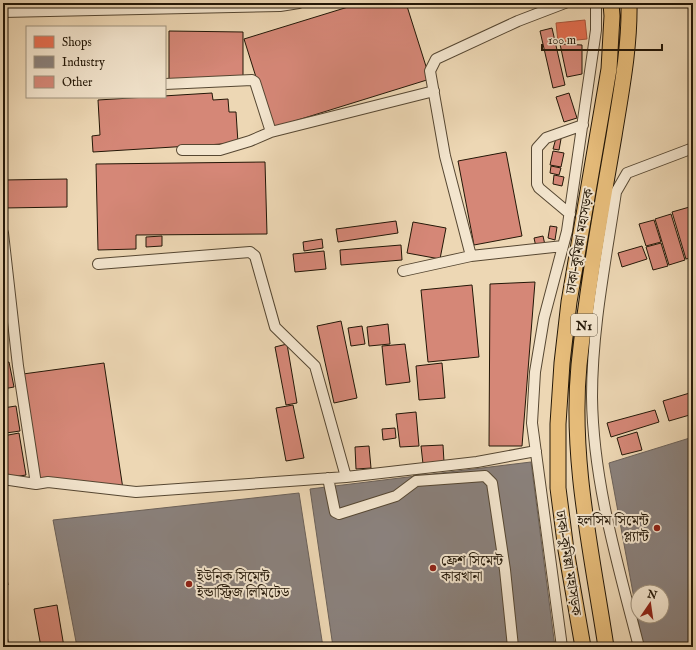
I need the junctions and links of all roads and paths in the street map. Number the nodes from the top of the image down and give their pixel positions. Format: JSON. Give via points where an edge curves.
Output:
{"nodes":[{"id":1,"x":299,"y":3,"type":"edge"},
{"id":2,"x":565,"y":3,"type":"edge"},
{"id":3,"x":596,"y":3,"type":"edge"},
{"id":4,"x":610,"y":3,"type":"edge"},
{"id":5,"x":629,"y":3,"type":"edge"},
{"id":6,"x":3,"y":12,"type":"edge"},
{"id":7,"x":166,"y":84,"type":"edge"},
{"id":8,"x":434,"y":91,"type":"junction"},
{"id":9,"x":583,"y":125,"type":"junction"},
{"id":10,"x":271,"y":132,"type":"junction"},
{"id":11,"x":693,"y":148,"type":"edge"},
{"id":12,"x":182,"y":150,"type":"dead end"},
{"id":13,"x":570,"y":214,"type":"junction"},
{"id":14,"x":3,"y":233,"type":"edge"},
{"id":15,"x":563,"y":246,"type":"junction"},
{"id":16,"x":471,"y":256,"type":"junction"},
{"id":17,"x":98,"y":264,"type":"dead end"},
{"id":18,"x":403,"y":271,"type":"dead end"},
{"id":19,"x":536,"y":451,"type":"junction"},
{"id":20,"x":346,"y":476,"type":"junction"},
{"id":21,"x":328,"y":478,"type":"junction"},
{"id":22,"x":3,"y":479,"type":"edge"},
{"id":23,"x":36,"y":484,"type":"junction"},
{"id":24,"x":513,"y":647,"type":"edge"},
{"id":25,"x":562,"y":647,"type":"edge"},
{"id":26,"x":583,"y":647,"type":"edge"},
{"id":27,"x":606,"y":647,"type":"edge"},
{"id":28,"x":639,"y":647,"type":"edge"}],
"edges":[{"from":1,"to":6,"type":"street","via":[[280,6]]},
{"from":2,"to":8,"type":"street","via":[[518,21],[436,59],[430,72]]},
{"from":3,"to":9,"type":"street","via":[[596,30]]},
{"from":4,"to":26,"type":"highway","name":"ঢাকা–কুমিল্লা মহাসড়ক","number":"N1","via":[[612,16],[609,69],[569,302],[558,424],[558,488]]},
{"from":5,"to":27,"type":"highway","name":"ঢাকা–কুমিল্লা মহাসড়ক","number":"N1","via":[[624,72],[586,305],[577,404],[582,489]]},
{"from":7,"to":10,"type":"street","via":[[252,80],[255,82]]},
{"from":8,"to":10,"type":"street"},
{"from":8,"to":16,"type":"street","via":[[445,156]]},
{"from":9,"to":13,"type":"street"},
{"from":9,"to":13,"type":"street","via":[[546,138],[537,148],[539,188]]},
{"from":10,"to":12,"type":"street","via":[[220,150]]},
{"from":11,"to":28,"type":"street","via":[[628,173],[621,182],[616,192],[597,314],[592,397],[596,450],[611,536]]},
{"from":13,"to":15,"type":"street"},
{"from":14,"to":23,"type":"street","via":[[18,366]]},
{"from":15,"to":16,"type":"street"},
{"from":15,"to":19,"type":"street","via":[[544,318],[535,372],[532,424]]},
{"from":16,"to":18,"type":"street"},
{"from":17,"to":20,"type":"street","via":[[250,252],[255,256],[275,327],[315,366]]},
{"from":19,"to":20,"type":"street","via":[[477,462]]},
{"from":19,"to":25,"type":"street"},
{"from":20,"to":21,"type":"street"},
{"from":21,"to":23,"type":"street","via":[[136,492],[48,482]]},
{"from":21,"to":24,"type":"street","via":[[335,512],[339,514],[396,496],[416,481],[485,476],[488,478],[492,483],[505,570]]},
{"from":22,"to":23,"type":"street"}]}
